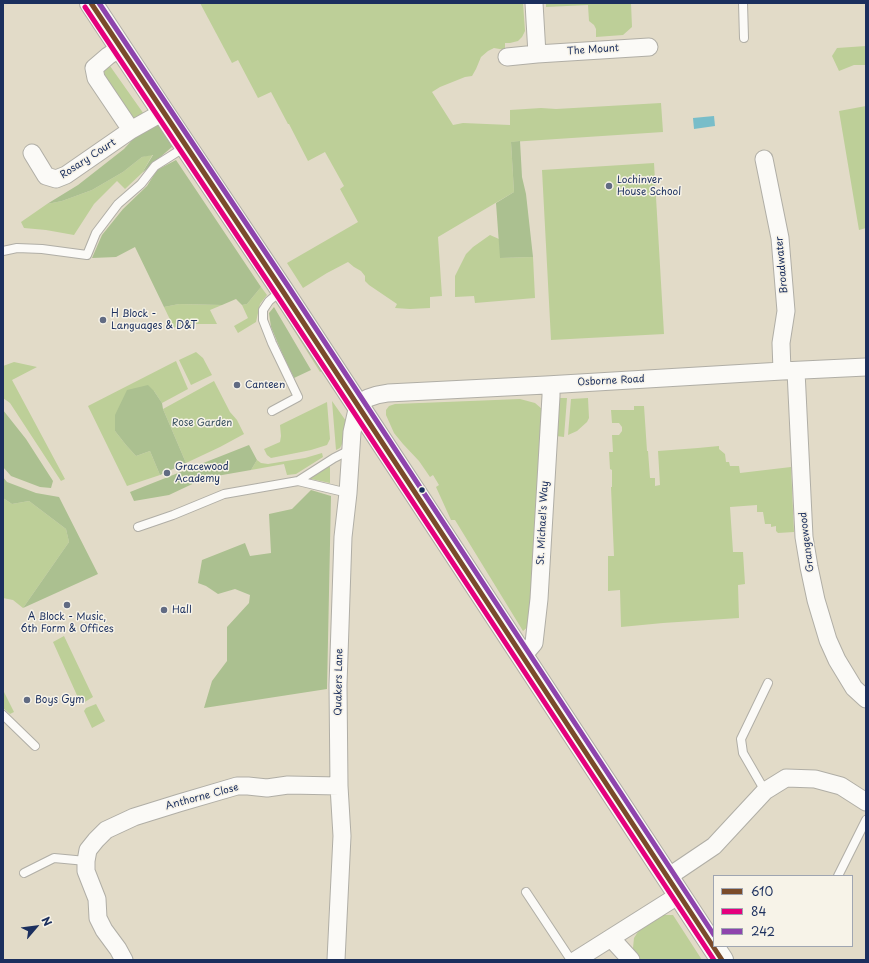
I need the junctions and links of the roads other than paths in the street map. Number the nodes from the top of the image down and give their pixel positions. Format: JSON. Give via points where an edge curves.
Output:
{"nodes":[{"id":1,"x":91,"y":3,"type":"edge"},
{"id":2,"x":534,"y":3,"type":"edge"},
{"id":3,"x":743,"y":3,"type":"edge"},
{"id":4,"x":744,"y":38,"type":"dead end"},
{"id":5,"x":649,"y":47,"type":"dead end"},
{"id":6,"x":120,"y":48,"type":"junction"},
{"id":7,"x":537,"y":54,"type":"junction"},
{"id":8,"x":507,"y":57,"type":"dead end"},
{"id":9,"x":162,"y":112,"type":"junction"},
{"id":10,"x":131,"y":130,"type":"junction"},
{"id":11,"x":186,"y":146,"type":"junction"},
{"id":12,"x":32,"y":153,"type":"dead end"},
{"id":13,"x":764,"y":159,"type":"dead end"},
{"id":14,"x":3,"y":251,"type":"edge"},
{"id":15,"x":282,"y":290,"type":"junction"},
{"id":16,"x":866,"y":367,"type":"edge"},
{"id":17,"x":789,"y":371,"type":"junction"},
{"id":18,"x":551,"y":384,"type":"junction"},
{"id":19,"x":358,"y":405,"type":"junction"},
{"id":20,"x":272,"y":411,"type":"dead end"},
{"id":21,"x":350,"y":450,"type":"junction"},
{"id":22,"x":298,"y":481,"type":"junction"},
{"id":23,"x":348,"y":493,"type":"junction"},
{"id":24,"x":138,"y":527,"type":"dead end"},
{"id":25,"x":523,"y":656,"type":"junction"},
{"id":26,"x":768,"y":683,"type":"dead end"},
{"id":27,"x":866,"y":699,"type":"edge"},
{"id":28,"x":3,"y":715,"type":"edge"},
{"id":29,"x":35,"y":746,"type":"dead end"},
{"id":30,"x":339,"y":786,"type":"junction"},
{"id":31,"x":765,"y":791,"type":"junction"},
{"id":32,"x":866,"y":802,"type":"edge"},
{"id":33,"x":866,"y":820,"type":"edge"},
{"id":34,"x":86,"y":861,"type":"junction"},
{"id":35,"x":24,"y":873,"type":"dead end"},
{"id":36,"x":838,"y":875,"type":"edge"},
{"id":37,"x":674,"y":886,"type":"junction"},
{"id":38,"x":526,"y":892,"type":"dead end"},
{"id":39,"x":611,"y":938,"type":"junction"},
{"id":40,"x":713,"y":946,"type":"edge"},
{"id":41,"x":714,"y":947,"type":"edge"},
{"id":42,"x":124,"y":960,"type":"edge"},
{"id":43,"x":336,"y":960,"type":"edge"},
{"id":44,"x":571,"y":960,"type":"edge"},
{"id":45,"x":576,"y":960,"type":"edge"},
{"id":46,"x":631,"y":960,"type":"edge"},
{"id":47,"x":722,"y":960,"type":"edge"}],
"edges":[{"from":1,"to":6,"type":"street"},
{"from":2,"to":7,"type":"street"},
{"from":3,"to":4,"type":"lane"},
{"from":5,"to":7,"type":"street","name":"The Mount"},
{"from":6,"to":9,"type":"street"},
{"from":6,"to":10,"type":"street","via":[[94,68],[96,78]]},
{"from":7,"to":8,"type":"street","name":"The Mount"},
{"from":9,"to":10,"type":"street","name":"Rosary Court"},
{"from":9,"to":11,"type":"street"},
{"from":10,"to":12,"type":"street","name":"Rosary Court","via":[[66,175],[56,179],[46,176]]},
{"from":11,"to":14,"type":"lane","via":[[154,166],[141,184],[118,204],[96,233],[88,255],[42,249],[17,248]]},
{"from":11,"to":15,"type":"street"},
{"from":13,"to":17,"type":"street","name":"Broadwater","via":[[780,238],[786,312],[781,343]]},
{"from":15,"to":19,"type":"street"},
{"from":15,"to":20,"type":"lane","via":[[263,310],[263,320],[298,397]]},
{"from":16,"to":17,"type":"street","name":"Osborne Road"},
{"from":17,"to":18,"type":"street","name":"Osborne Road"},
{"from":17,"to":27,"type":"street","name":"Grangewood","via":[[806,551],[816,600],[837,660],[854,688]]},
{"from":18,"to":19,"type":"street","name":"Osborne Road","via":[[388,393],[368,398]]},
{"from":18,"to":25,"type":"street","name":"St. Michael's Way","via":[[538,605],[534,643]]},
{"from":19,"to":21,"type":"street","name":"Quakers Lane"},
{"from":19,"to":25,"type":"street"},
{"from":21,"to":22,"type":"lane"},
{"from":21,"to":23,"type":"street","name":"Quakers Lane"},
{"from":22,"to":23,"type":"lane"},
{"from":22,"to":24,"type":"lane","via":[[224,494]]},
{"from":23,"to":30,"type":"street","name":"Quakers Lane","via":[[343,537],[338,685]]},
{"from":25,"to":37,"type":"street"},
{"from":26,"to":31,"type":"lane","via":[[741,739],[743,753]]},
{"from":28,"to":29,"type":"lane"},
{"from":30,"to":34,"type":"street","name":"Anthorne Close","via":[[237,786],[178,803],[134,817],[106,830],[88,850]]},
{"from":30,"to":43,"type":"street","name":"Quakers Lane","via":[[342,836]]},
{"from":31,"to":32,"type":"street","via":[[786,778],[815,778],[840,786]]},
{"from":31,"to":37,"type":"street"},
{"from":33,"to":36,"type":"lane"},
{"from":34,"to":35,"type":"lane","via":[[54,858]]},
{"from":34,"to":42,"type":"street","via":[[86,871],[97,899],[98,918]]},
{"from":37,"to":39,"type":"street"},
{"from":37,"to":40,"type":"street"},
{"from":38,"to":44,"type":"lane"},
{"from":39,"to":45,"type":"street"},
{"from":39,"to":46,"type":"street"},
{"from":41,"to":47,"type":"street"}]}
